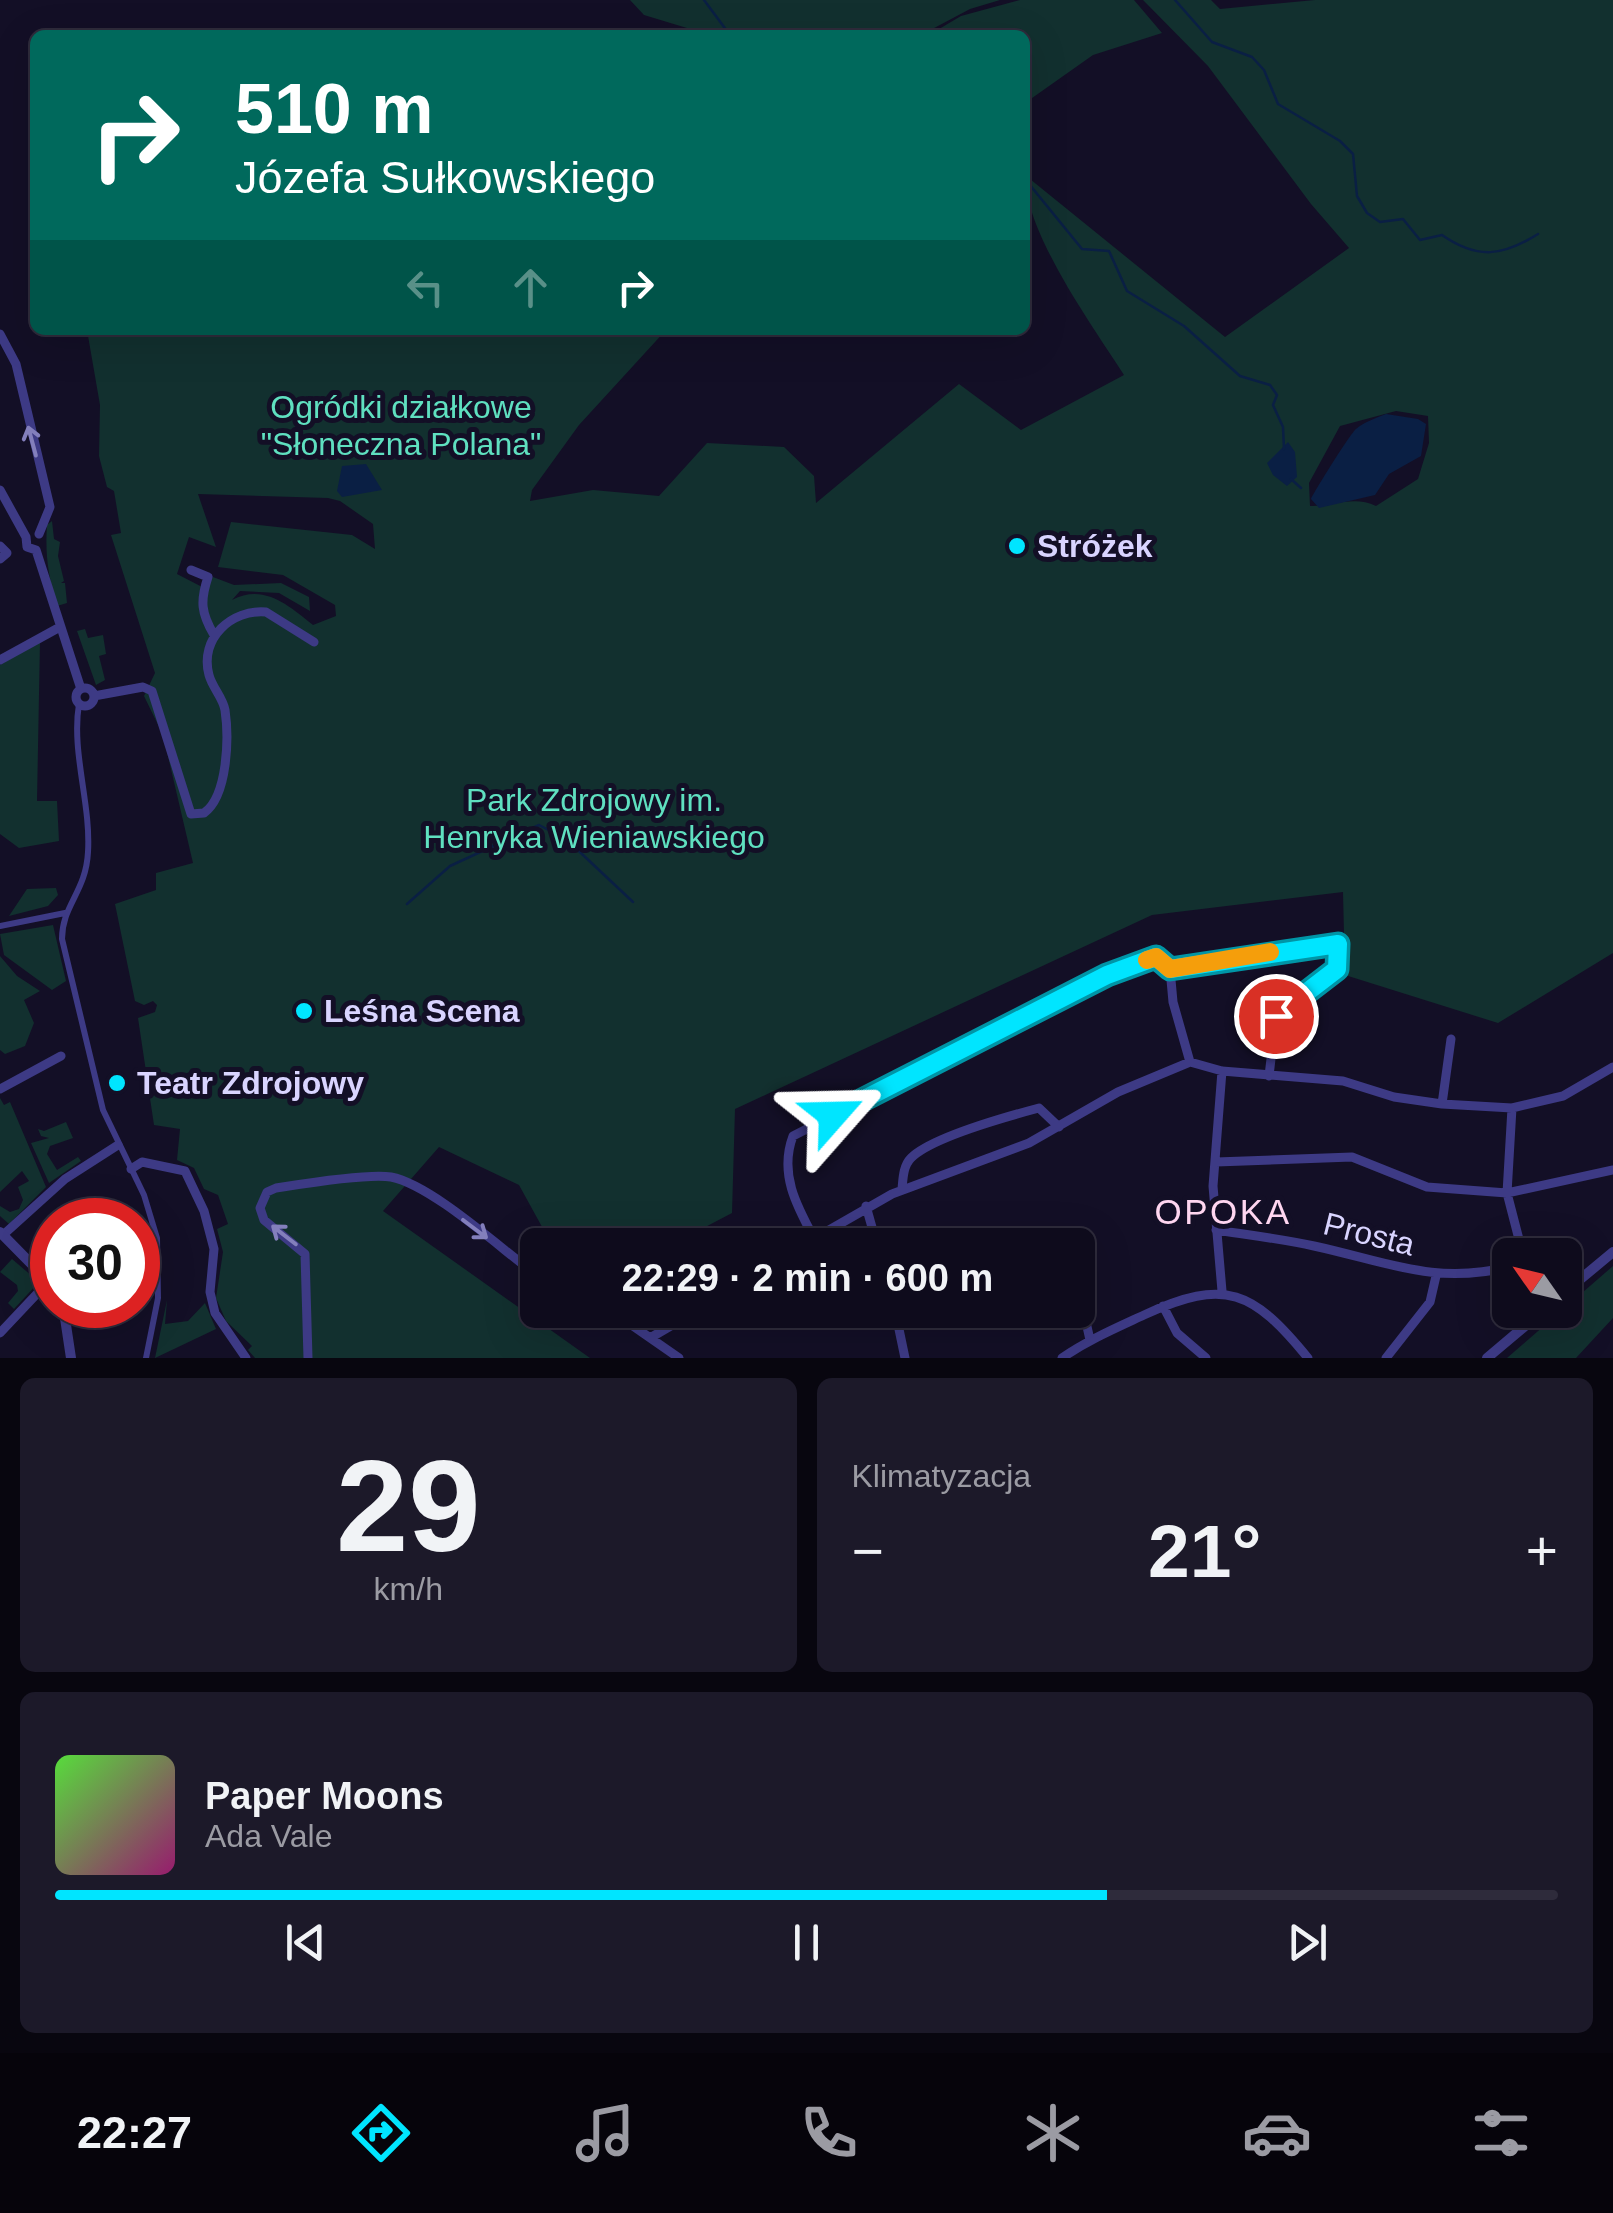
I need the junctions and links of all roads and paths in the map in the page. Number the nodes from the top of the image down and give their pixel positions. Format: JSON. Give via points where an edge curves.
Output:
{"nodes":[{"id":1,"x":0,"y":334,"type":"edge"},
{"id":2,"x":0,"y":490,"type":"edge"},
{"id":3,"x":39,"y":534,"type":"junction"},
{"id":4,"x":26,"y":540,"type":"junction"},
{"id":5,"x":36,"y":550,"type":"junction"},
{"id":6,"x":2,"y":551,"type":"edge"},
{"id":7,"x":191,"y":570,"type":"dead end"},
{"id":8,"x":60,"y":628,"type":"junction"},
{"id":9,"x":214,"y":635,"type":"junction"},
{"id":10,"x":314,"y":642,"type":"dead end"},
{"id":11,"x":0,"y":660,"type":"edge"},
{"id":12,"x":81,"y":689,"type":"junction"},
{"id":13,"x":94,"y":696,"type":"junction"},
{"id":14,"x":80,"y":704,"type":"junction"},
{"id":15,"x":62,"y":915,"type":"junction"},
{"id":16,"x":0,"y":926,"type":"edge"},
{"id":17,"x":1170,"y":969,"type":"junction"},
{"id":18,"x":1451,"y":1040,"type":"dead end"},
{"id":19,"x":61,"y":1056,"type":"dead end"},
{"id":20,"x":1190,"y":1062,"type":"junction"},
{"id":21,"x":1613,"y":1067,"type":"edge"},
{"id":22,"x":1222,"y":1071,"type":"junction"},
{"id":23,"x":1269,"y":1076,"type":"junction"},
{"id":24,"x":0,"y":1090,"type":"edge"},
{"id":25,"x":1442,"y":1104,"type":"junction"},
{"id":26,"x":1512,"y":1108,"type":"junction"},
{"id":27,"x":1059,"y":1127,"type":"junction"},
{"id":28,"x":118,"y":1145,"type":"junction"},
{"id":29,"x":1216,"y":1162,"type":"junction"},
{"id":30,"x":131,"y":1169,"type":"junction"},
{"id":31,"x":1613,"y":1170,"type":"edge"},
{"id":32,"x":902,"y":1189,"type":"junction"},
{"id":33,"x":1507,"y":1192,"type":"junction"},
{"id":34,"x":866,"y":1206,"type":"junction"},
{"id":35,"x":808,"y":1228,"type":"edge"},
{"id":36,"x":830,"y":1228,"type":"edge"},
{"id":37,"x":872,"y":1228,"type":"edge"},
{"id":38,"x":1216,"y":1230,"type":"junction"},
{"id":39,"x":4,"y":1236,"type":"edge"},
{"id":40,"x":1519,"y":1238,"type":"edge"},
{"id":41,"x":0,"y":1250,"type":"edge"},
{"id":42,"x":1613,"y":1252,"type":"edge"},
{"id":43,"x":30,"y":1262,"type":"edge"},
{"id":44,"x":520,"y":1262,"type":"edge"},
{"id":45,"x":1492,"y":1269,"type":"edge"},
{"id":46,"x":1436,"y":1276,"type":"junction"},
{"id":47,"x":1582,"y":1278,"type":"edge"},
{"id":48,"x":1222,"y":1290,"type":"junction"},
{"id":49,"x":30,"y":1304,"type":"edge"},
{"id":50,"x":1163,"y":1306,"type":"junction"},
{"id":51,"x":66,"y":1328,"type":"edge"},
{"id":52,"x":636,"y":1328,"type":"edge"},
{"id":53,"x":667,"y":1328,"type":"edge"},
{"id":54,"x":898,"y":1328,"type":"edge"},
{"id":55,"x":1087,"y":1328,"type":"edge"},
{"id":56,"x":1523,"y":1328,"type":"edge"},
{"id":57,"x":0,"y":1333,"type":"edge"},
{"id":58,"x":650,"y":1338,"type":"junction"},
{"id":59,"x":1090,"y":1340,"type":"junction"},
{"id":60,"x":1079,"y":1346,"type":"junction"},
{"id":61,"x":71,"y":1358,"type":"edge"},
{"id":62,"x":146,"y":1358,"type":"edge"},
{"id":63,"x":246,"y":1358,"type":"edge"},
{"id":64,"x":308,"y":1358,"type":"edge"},
{"id":65,"x":678,"y":1358,"type":"edge"},
{"id":66,"x":906,"y":1358,"type":"edge"},
{"id":67,"x":1062,"y":1358,"type":"edge"},
{"id":68,"x":1084,"y":1358,"type":"edge"},
{"id":69,"x":1206,"y":1358,"type":"edge"},
{"id":70,"x":1308,"y":1358,"type":"edge"},
{"id":71,"x":1386,"y":1358,"type":"edge"},
{"id":72,"x":1487,"y":1358,"type":"edge"}],
"edges":[{"from":3,"to":1,"type":"street","one_way":true,"via":[[50,507],[16,364]]},
{"from":2,"to":4,"type":"street"},
{"from":3,"to":4,"type":"street"},
{"from":3,"to":5,"type":"street","via":[[43,543]]},
{"from":4,"to":5,"type":"street"},
{"from":4,"to":6,"type":"street"},
{"from":5,"to":8,"type":"street"},
{"from":7,"to":9,"type":"street","via":[[208,578],[201,600]]},
{"from":8,"to":11,"type":"street"},
{"from":8,"to":12,"type":"street"},
{"from":9,"to":10,"type":"street","via":[[238,616],[266,612]]},
{"from":9,"to":13,"type":"street","via":[[207,663],[225,709],[224,737],[221,788],[204,813],[191,814],[152,692],[143,687]]},
{"from":12,"to":13,"type":"street"},
{"from":12,"to":14,"type":"street"},
{"from":13,"to":14,"type":"street","via":[[89,705]]},
{"from":14,"to":15,"type":"street","via":[[88,854],[84,883]]},
{"from":15,"to":16,"type":"street"},
{"from":15,"to":28,"type":"street","via":[[62,940],[103,1110]]},
{"from":17,"to":20,"type":"street"},
{"from":17,"to":23,"type":"street","via":[[1338,944],[1337,969],[1276,1016]]},
{"from":17,"to":35,"type":"street","via":[[1156,957],[1107,975],[799,1130],[790,1144],[788,1173]]},
{"from":18,"to":25,"type":"street"},
{"from":19,"to":24,"type":"street"},
{"from":20,"to":22,"type":"street"},
{"from":20,"to":27,"type":"street","via":[[1118,1092]]},
{"from":21,"to":26,"type":"street","via":[[1563,1096]]},
{"from":22,"to":23,"type":"street"},
{"from":22,"to":29,"type":"street"},
{"from":23,"to":25,"type":"street","via":[[1343,1081]]},
{"from":25,"to":26,"type":"street"},
{"from":26,"to":33,"type":"street"},
{"from":27,"to":32,"type":"street"},
{"from":27,"to":32,"type":"street","via":[[1040,1108],[973,1128],[913,1156]]},
{"from":28,"to":30,"type":"street"},
{"from":28,"to":39,"type":"street","via":[[65,1179]]},
{"from":29,"to":33,"type":"street","via":[[1352,1157],[1428,1187]]},
{"from":29,"to":38,"type":"street"},
{"from":30,"to":62,"type":"street","via":[[157,1238],[158,1298]]},
{"from":30,"to":63,"type":"street","via":[[142,1162],[185,1171],[210,1229],[215,1312]]},
{"from":31,"to":33,"type":"street"},
{"from":32,"to":34,"type":"street"},
{"from":33,"to":40,"type":"street"},
{"from":34,"to":36,"type":"street"},
{"from":34,"to":37,"type":"street"},
{"from":38,"to":46,"type":"street","name":"Prosta"},
{"from":38,"to":48,"type":"street"},
{"from":39,"to":41,"type":"street"},
{"from":39,"to":43,"type":"street"},
{"from":42,"to":47,"type":"street"},
{"from":64,"to":44,"type":"street","one_way":true,"via":[[305,1254],[264,1220],[260,1208],[267,1192],[372,1176],[402,1180]]},
{"from":45,"to":46,"type":"street","name":"Prosta"},
{"from":46,"to":71,"type":"street","via":[[1430,1302]]},
{"from":48,"to":50,"type":"street"},
{"from":48,"to":70,"type":"street","via":[[1256,1303]]},
{"from":49,"to":57,"type":"street"},
{"from":50,"to":59,"type":"street"},
{"from":50,"to":69,"type":"street","via":[[1177,1334]]},
{"from":51,"to":61,"type":"street"},
{"from":52,"to":58,"type":"street"},
{"from":53,"to":58,"type":"street"},
{"from":54,"to":66,"type":"street"},
{"from":55,"to":59,"type":"street"},
{"from":56,"to":72,"type":"street"},
{"from":58,"to":65,"type":"street"},
{"from":59,"to":60,"type":"street"},
{"from":60,"to":67,"type":"street"},
{"from":60,"to":68,"type":"street"}]}
